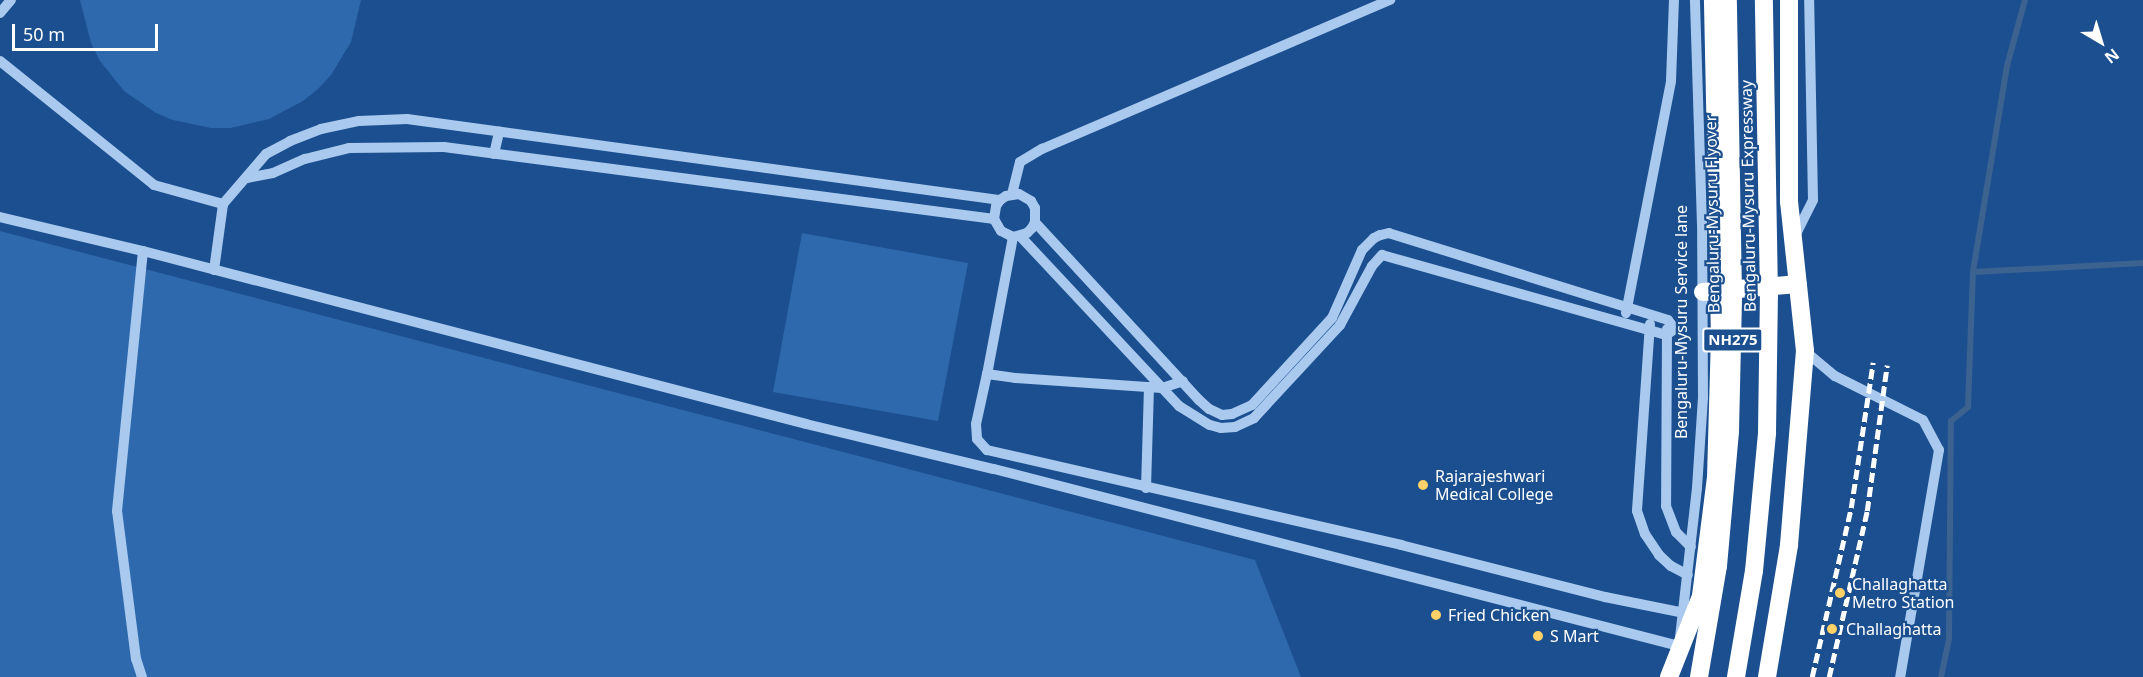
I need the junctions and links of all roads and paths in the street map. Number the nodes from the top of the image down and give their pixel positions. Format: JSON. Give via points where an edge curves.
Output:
{"nodes":[{"id":1,"x":11,"y":0,"type":"edge"},
{"id":2,"x":1390,"y":0,"type":"edge"},
{"id":3,"x":1674,"y":0,"type":"edge"},
{"id":4,"x":1695,"y":0,"type":"edge"},
{"id":5,"x":1713,"y":0,"type":"edge"},
{"id":6,"x":1728,"y":0,"type":"edge"},
{"id":7,"x":1764,"y":0,"type":"edge"},
{"id":8,"x":1789,"y":0,"type":"edge"},
{"id":9,"x":1809,"y":0,"type":"edge"},
{"id":10,"x":0,"y":13,"type":"edge"},
{"id":11,"x":0,"y":61,"type":"edge"},
{"id":12,"x":499,"y":132,"type":"junction"},
{"id":13,"x":494,"y":154,"type":"junction"},
{"id":14,"x":247,"y":178,"type":"junction"},
{"id":15,"x":1012,"y":194,"type":"junction"},
{"id":16,"x":1000,"y":200,"type":"junction"},
{"id":17,"x":223,"y":204,"type":"junction"},
{"id":18,"x":0,"y":217,"type":"edge"},
{"id":19,"x":994,"y":219,"type":"junction"},
{"id":20,"x":1035,"y":222,"type":"junction"},
{"id":21,"x":1017,"y":236,"type":"junction"},
{"id":22,"x":1793,"y":241,"type":"junction"},
{"id":23,"x":143,"y":251,"type":"junction"},
{"id":24,"x":214,"y":270,"type":"junction"},
{"id":25,"x":1798,"y":284,"type":"junction"},
{"id":26,"x":1711,"y":291,"type":"junction"},
{"id":27,"x":1626,"y":309,"type":"junction"},
{"id":28,"x":1650,"y":316,"type":"junction"},
{"id":29,"x":1336,"y":321,"type":"junction"},
{"id":30,"x":1625,"y":322,"type":"junction"},
{"id":31,"x":1650,"y":329,"type":"junction"},
{"id":32,"x":1666,"y":335,"type":"junction"},
{"id":33,"x":1804,"y":351,"type":"junction"},
{"id":34,"x":987,"y":374,"type":"junction"},
{"id":35,"x":1183,"y":381,"type":"junction"},
{"id":36,"x":1149,"y":387,"type":"junction"},
{"id":37,"x":1162,"y":388,"type":"junction"},
{"id":38,"x":1146,"y":488,"type":"junction"},
{"id":39,"x":1691,"y":547,"type":"junction"},
{"id":40,"x":1688,"y":575,"type":"junction"},
{"id":41,"x":1684,"y":613,"type":"junction"},
{"id":42,"x":1679,"y":646,"type":"junction"},
{"id":43,"x":142,"y":677,"type":"edge"},
{"id":44,"x":1669,"y":677,"type":"edge"},
{"id":45,"x":1699,"y":677,"type":"edge"},
{"id":46,"x":1736,"y":677,"type":"edge"},
{"id":47,"x":1767,"y":677,"type":"edge"},
{"id":48,"x":1900,"y":677,"type":"edge"}],
"edges":[{"from":1,"to":10,"type":"street"},
{"from":2,"to":15,"type":"street","via":[[1042,149],[1020,162]]},
{"from":3,"to":27,"type":"street","via":[[1671,81]]},
{"from":4,"to":26,"type":"street","name":"Bengaluru-Mysuru Service lane","number":"NH275"},
{"from":5,"to":26,"type":"highway","number":"NH275"},
{"from":6,"to":45,"type":"highway","name":"Bengaluru-Mysuru Flyover","number":"NH275","bridge":true,"via":[[1733,295],[1730,431],[1718,566]]},
{"from":7,"to":46,"type":"highway","name":"Bengaluru-Mysuru Expressway","number":"NH275","bridge":true,"via":[[1767,433],[1754,571]]},
{"from":8,"to":22,"type":"highway","via":[[1789,202]]},
{"from":9,"to":22,"type":"street","via":[[1813,200]]},
{"from":11,"to":17,"type":"street","via":[[154,185]]},
{"from":12,"to":13,"type":"street"},
{"from":12,"to":14,"type":"street","via":[[407,119],[359,121],[290,141],[266,154]]},
{"from":12,"to":16,"type":"street"},
{"from":13,"to":14,"type":"street","via":[[444,147],[349,148]]},
{"from":13,"to":19,"type":"street"},
{"from":14,"to":17,"type":"street"},
{"from":15,"to":16,"type":"street"},
{"from":15,"to":20,"type":"street","via":[[1031,201]]},
{"from":16,"to":19,"type":"street"},
{"from":17,"to":24,"type":"street"},
{"from":18,"to":23,"type":"street"},
{"from":19,"to":21,"type":"street","via":[[1000,231]]},
{"from":20,"to":21,"type":"street"},
{"from":20,"to":35,"type":"street"},
{"from":21,"to":34,"type":"street"},
{"from":21,"to":37,"type":"street"},
{"from":22,"to":25,"type":"highway"},
{"from":23,"to":24,"type":"street"},
{"from":23,"to":43,"type":"street","via":[[117,511],[136,659]]},
{"from":24,"to":42,"type":"street"},
{"from":25,"to":26,"type":"highway"},
{"from":25,"to":33,"type":"highway"},
{"from":26,"to":39,"type":"street","name":"Bengaluru-Mysuru Service lane","number":"NH275"},
{"from":26,"to":42,"type":"highway","number":"NH275","via":[[1716,478],[1701,596]]},
{"from":27,"to":28,"type":"street"},
{"from":27,"to":29,"type":"street","via":[[1389,233],[1374,237],[1362,250]]},
{"from":27,"to":30,"type":"street"},
{"from":28,"to":31,"type":"street"},
{"from":28,"to":32,"type":"street","via":[[1668,320],[1675,329]]},
{"from":29,"to":30,"type":"street","via":[[1382,255]]},
{"from":29,"to":35,"type":"street","via":[[1243,410],[1222,415],[1209,409]]},
{"from":29,"to":37,"type":"street","via":[[1254,418],[1235,427],[1210,425],[1189,414]]},
{"from":30,"to":31,"type":"street"},
{"from":31,"to":32,"type":"street"},
{"from":31,"to":40,"type":"street","via":[[1637,511],[1654,548],[1671,566]]},
{"from":32,"to":39,"type":"street","via":[[1666,506],[1676,532]]},
{"from":33,"to":47,"type":"highway","via":[[1789,544]]},
{"from":33,"to":48,"type":"street","via":[[1835,376],[1923,420],[1939,450]]},
{"from":34,"to":36,"type":"street"},
{"from":34,"to":38,"type":"street","via":[[976,424],[977,439],[987,450]]},
{"from":35,"to":37,"type":"street"},
{"from":36,"to":37,"type":"street"},
{"from":36,"to":38,"type":"street"},
{"from":38,"to":41,"type":"street"},
{"from":39,"to":40,"type":"street","name":"Bengaluru-Mysuru Service lane","number":"NH275"},
{"from":40,"to":41,"type":"street","name":"Bengaluru-Mysuru Service lane","number":"NH275"},
{"from":41,"to":42,"type":"street","name":"Bengaluru-Mysuru Service lane","number":"NH275"},
{"from":42,"to":44,"type":"highway","name":"Bengaluru-Mysuru Service lane","number":"NH275"}]}
